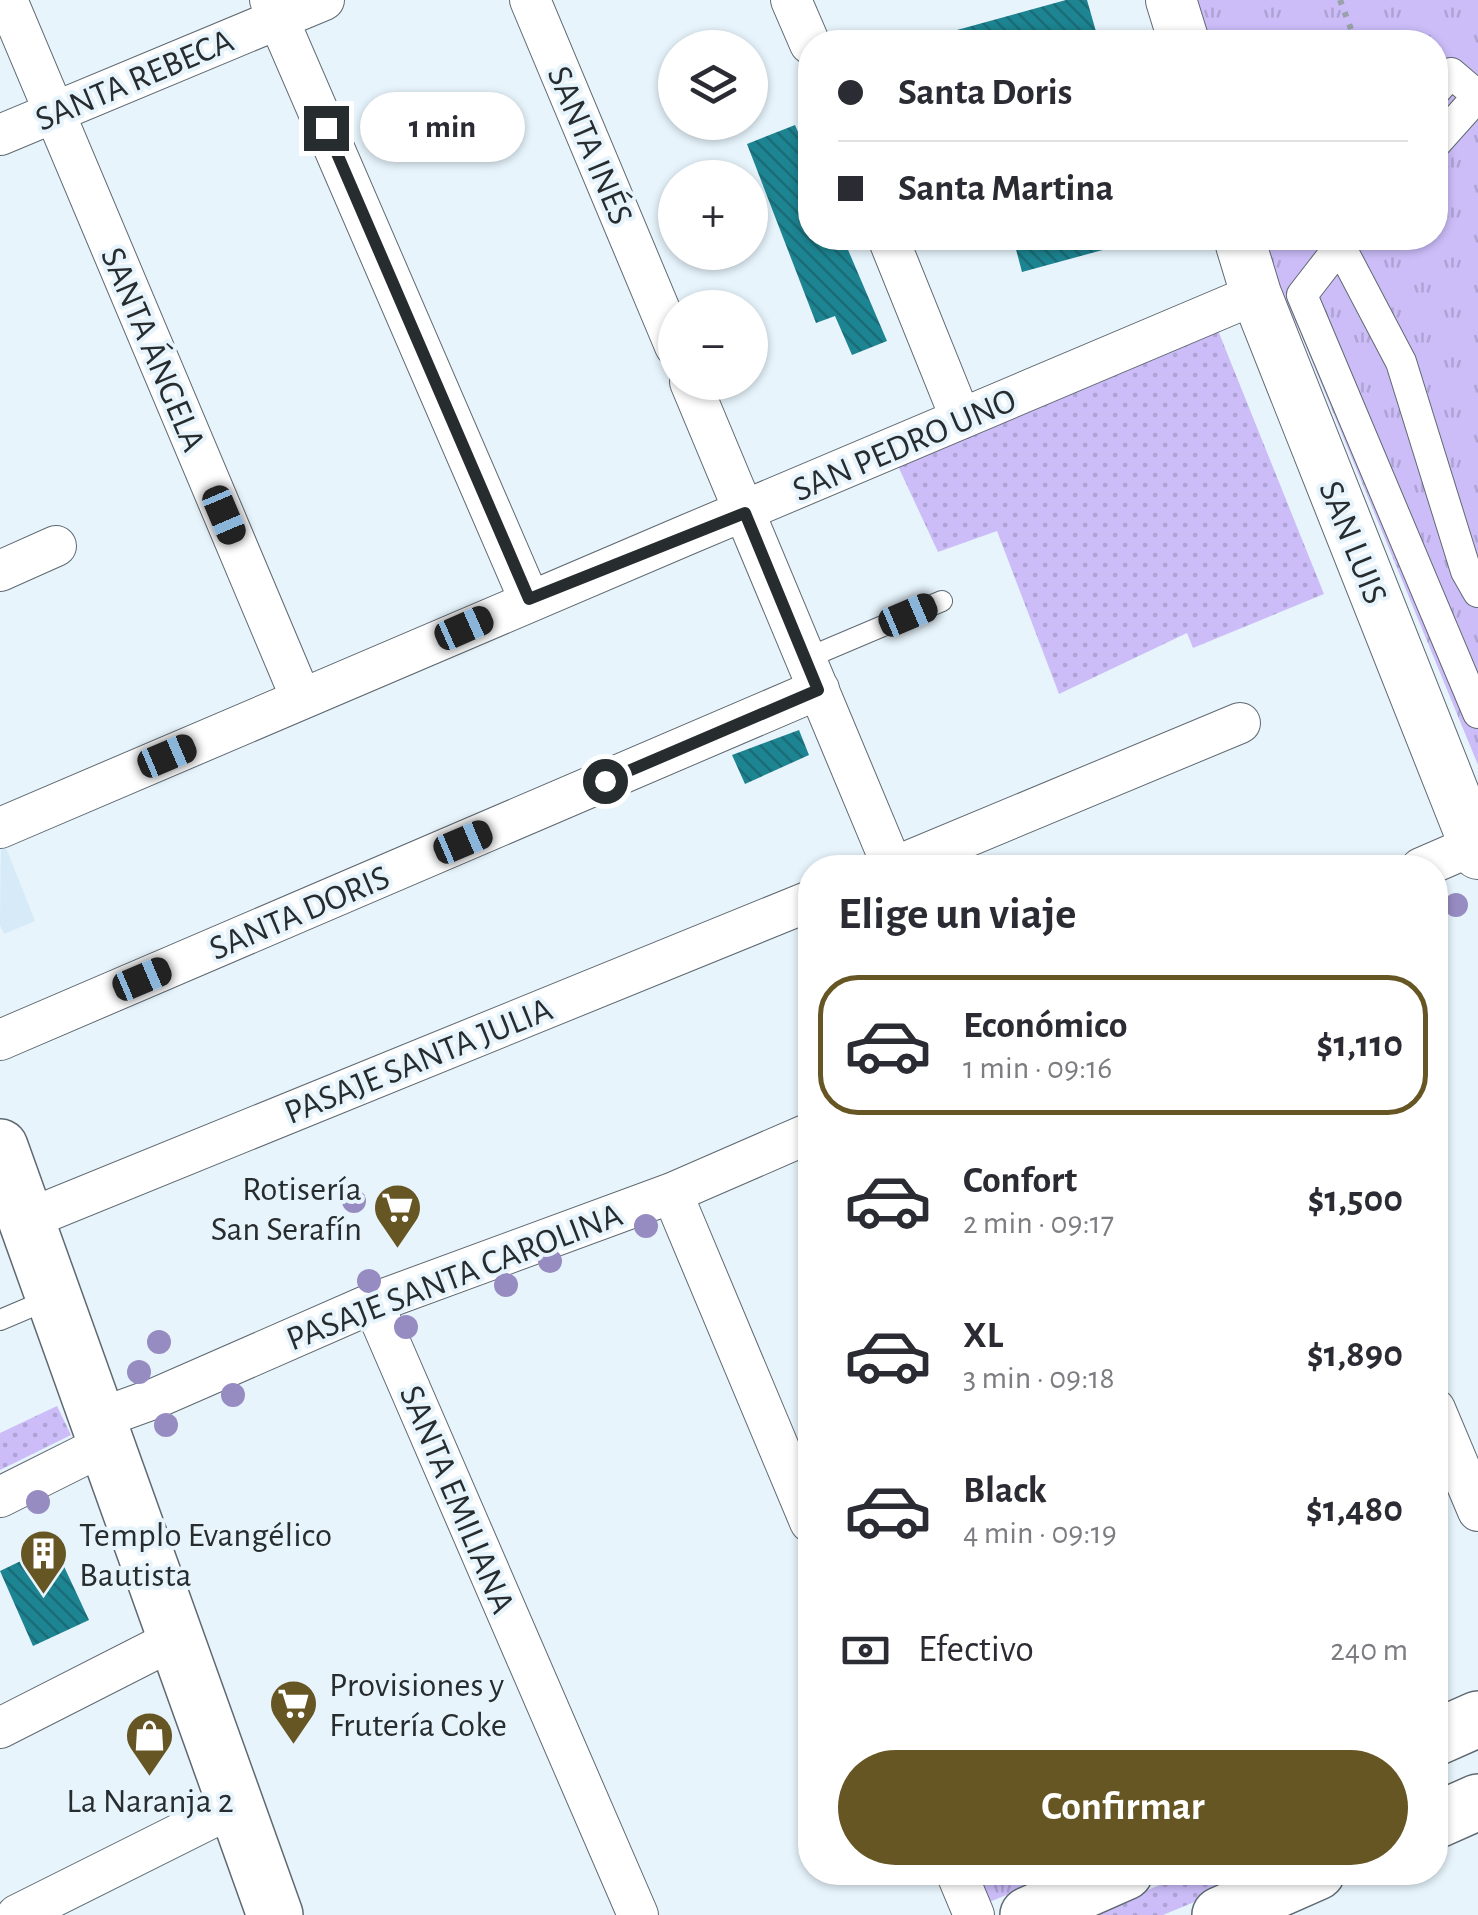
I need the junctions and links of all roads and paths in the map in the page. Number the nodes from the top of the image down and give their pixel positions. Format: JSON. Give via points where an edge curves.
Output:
{"nodes":[{"id":1,"x":8,"y":0,"type":"edge"},
{"id":2,"x":324,"y":0,"type":"edge"},
{"id":3,"x":530,"y":0,"type":"edge"},
{"id":4,"x":791,"y":0,"type":"edge"},
{"id":5,"x":1172,"y":0,"type":"edge"},
{"id":6,"x":1340,"y":0,"type":"edge"},
{"id":7,"x":274,"y":9,"type":"edge"},
{"id":8,"x":804,"y":30,"type":"edge"},
{"id":9,"x":1181,"y":30,"type":"edge"},
{"id":10,"x":1351,"y":30,"type":"edge"},
{"id":11,"x":1448,"y":76,"type":"edge"},
{"id":12,"x":55,"y":112,"type":"junction"},
{"id":13,"x":1448,"y":129,"type":"edge"},
{"id":14,"x":0,"y":135,"type":"edge"},
{"id":15,"x":893,"y":250,"type":"edge"},
{"id":16,"x":1243,"y":250,"type":"edge"},
{"id":17,"x":1337,"y":250,"type":"edge"},
{"id":18,"x":1342,"y":250,"type":"edge"},
{"id":19,"x":1256,"y":294,"type":"junction"},
{"id":20,"x":658,"y":305,"type":"edge"},
{"id":21,"x":698,"y":400,"type":"edge"},
{"id":22,"x":960,"y":419,"type":"junction"},
{"id":23,"x":745,"y":513,"type":"junction"},
{"id":24,"x":56,"y":546,"type":"dead end"},
{"id":25,"x":0,"y":571,"type":"edge"},
{"id":26,"x":1478,"y":592,"type":"edge"},
{"id":27,"x":529,"y":599,"type":"junction"},
{"id":28,"x":942,"y":600,"type":"dead end"},
{"id":29,"x":812,"y":674,"type":"junction"},
{"id":30,"x":301,"y":698,"type":"junction"},
{"id":31,"x":1478,"y":713,"type":"edge"},
{"id":32,"x":1240,"y":723,"type":"dead end"},
{"id":33,"x":0,"y":828,"type":"edge"},
{"id":34,"x":1476,"y":849,"type":"edge"},
{"id":35,"x":887,"y":855,"type":"edge"},
{"id":36,"x":921,"y":855,"type":"edge"},
{"id":37,"x":1448,"y":859,"type":"edge"},
{"id":38,"x":798,"y":906,"type":"edge"},
{"id":39,"x":0,"y":1040,"type":"edge"},
{"id":40,"x":798,"y":1138,"type":"edge"},
{"id":41,"x":0,"y":1147,"type":"edge"},
{"id":42,"x":672,"y":1193,"type":"junction"},
{"id":43,"x":26,"y":1220,"type":"junction"},
{"id":44,"x":54,"y":1298,"type":"junction"},
{"id":45,"x":373,"y":1303,"type":"junction"},
{"id":46,"x":0,"y":1320,"type":"edge"},
{"id":47,"x":102,"y":1431,"type":"junction"},
{"id":48,"x":1448,"y":1440,"type":"edge"},
{"id":49,"x":798,"y":1493,"type":"edge"},
{"id":50,"x":0,"y":1497,"type":"edge"},
{"id":51,"x":1478,"y":1511,"type":"edge"},
{"id":52,"x":175,"y":1639,"type":"junction"},
{"id":53,"x":1478,"y":1719,"type":"edge"},
{"id":54,"x":0,"y":1728,"type":"edge"},
{"id":55,"x":1448,"y":1732,"type":"edge"},
{"id":56,"x":1478,"y":1802,"type":"edge"},
{"id":57,"x":235,"y":1806,"type":"junction"},
{"id":58,"x":1448,"y":1815,"type":"edge"},
{"id":59,"x":961,"y":1885,"type":"edge"},
{"id":60,"x":1096,"y":1885,"type":"edge"},
{"id":61,"x":1298,"y":1886,"type":"edge"},
{"id":62,"x":17,"y":1915,"type":"edge"},
{"id":63,"x":274,"y":1915,"type":"edge"},
{"id":64,"x":638,"y":1915,"type":"edge"},
{"id":65,"x":974,"y":1915,"type":"edge"},
{"id":66,"x":1028,"y":1915,"type":"edge"},
{"id":67,"x":1220,"y":1915,"type":"edge"}],
"edges":[{"from":1,"to":12,"type":"street","name":"SANTA ÁNGELA"},
{"from":2,"to":7,"type":"street","name":"SANTA REBECA"},
{"from":3,"to":20,"type":"street","name":"SANTA INÉS"},
{"from":4,"to":8,"type":"street"},
{"from":5,"to":9,"type":"street"},
{"from":6,"to":10,"type":"path"},
{"from":7,"to":12,"type":"street","name":"SANTA REBECA"},
{"from":7,"to":27,"type":"street"},
{"from":11,"to":13,"type":"street","via":[[1478,96]]},
{"from":12,"to":14,"type":"street","name":"SANTA REBECA"},
{"from":12,"to":30,"type":"street","name":"SANTA ÁNGELA"},
{"from":15,"to":22,"type":"street"},
{"from":16,"to":19,"type":"street","name":"SAN LUIS"},
{"from":17,"to":31,"type":"street","via":[[1302,295]]},
{"from":18,"to":26,"type":"street","via":[[1401,362]]},
{"from":19,"to":22,"type":"street","name":"SAN PEDRO UNO"},
{"from":19,"to":34,"type":"street","name":"SAN LUIS"},
{"from":21,"to":23,"type":"street"},
{"from":22,"to":23,"type":"street","name":"SAN PEDRO UNO"},
{"from":23,"to":27,"type":"street","name":"SAN PEDRO UNO"},
{"from":23,"to":29,"type":"street"},
{"from":24,"to":25,"type":"street"},
{"from":27,"to":30,"type":"street","name":"SAN PEDRO UNO"},
{"from":28,"to":29,"type":"lane"},
{"from":29,"to":35,"type":"street"},
{"from":29,"to":39,"type":"street","name":"SANTA DORIS"},
{"from":30,"to":33,"type":"street","name":"SAN PEDRO UNO"},
{"from":32,"to":36,"type":"street"},
{"from":34,"to":37,"type":"street"},
{"from":38,"to":43,"type":"street","name":"PASAJE SANTA JULIA"},
{"from":40,"to":42,"type":"street","name":"PASAJE SANTA CAROLINA"},
{"from":41,"to":43,"type":"main road"},
{"from":42,"to":45,"type":"street","name":"PASAJE SANTA CAROLINA"},
{"from":42,"to":49,"type":"street"},
{"from":43,"to":44,"type":"main road"},
{"from":44,"to":46,"type":"lane"},
{"from":44,"to":47,"type":"main road"},
{"from":45,"to":47,"type":"street","name":"PASAJE SANTA CAROLINA","via":[[156,1398]]},
{"from":45,"to":64,"type":"street","name":"SANTA EMILIANA"},
{"from":47,"to":50,"type":"street","name":"PASAJE SANTA CAROLINA"},
{"from":47,"to":52,"type":"main road"},
{"from":48,"to":51,"type":"street"},
{"from":52,"to":54,"type":"street"},
{"from":52,"to":57,"type":"main road"},
{"from":53,"to":55,"type":"main road"},
{"from":56,"to":58,"type":"main road"},
{"from":57,"to":62,"type":"street"},
{"from":57,"to":63,"type":"main road"},
{"from":59,"to":65,"type":"street"},
{"from":60,"to":66,"type":"main road"},
{"from":61,"to":67,"type":"main road"}]}
